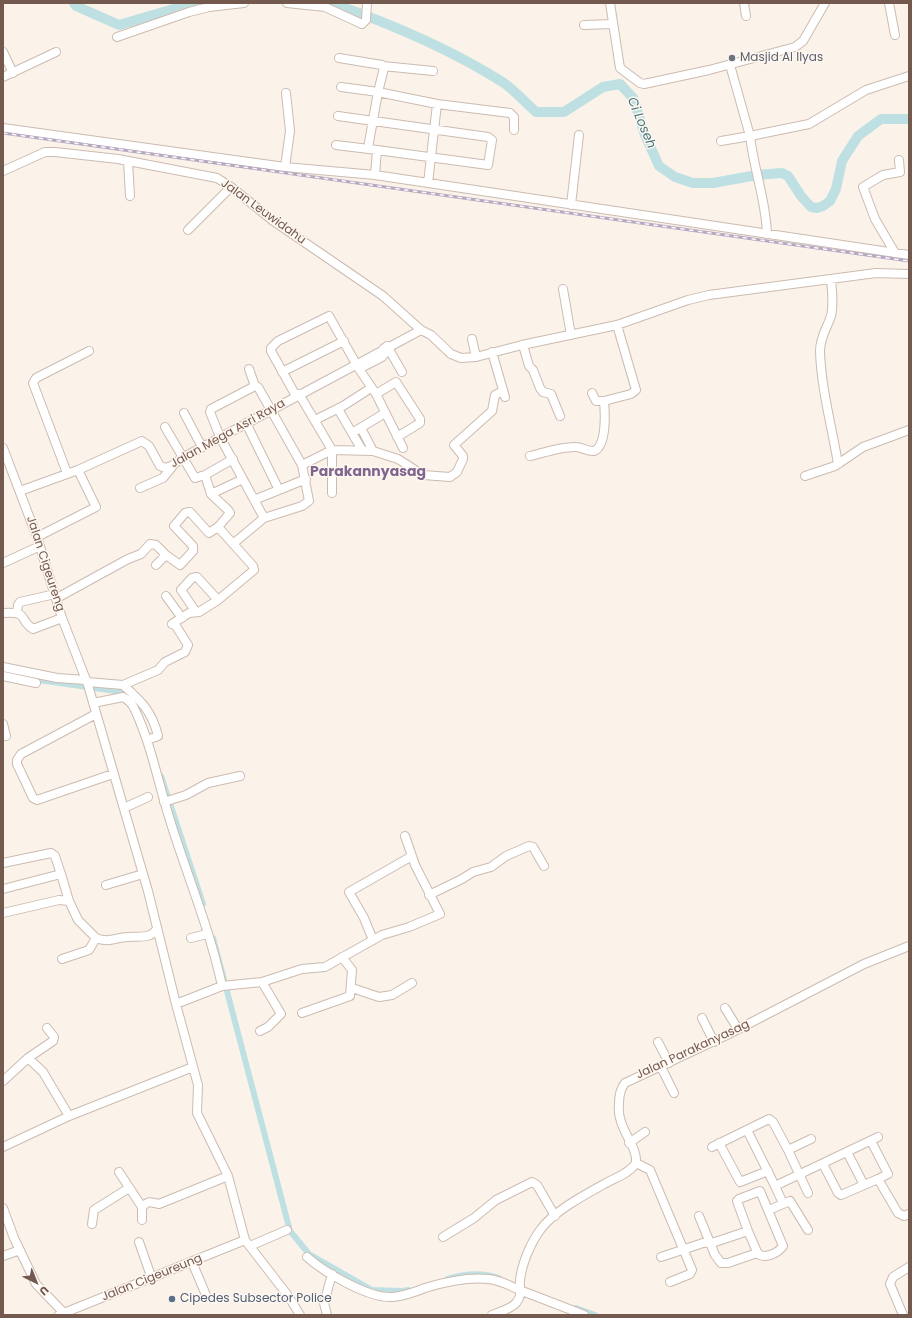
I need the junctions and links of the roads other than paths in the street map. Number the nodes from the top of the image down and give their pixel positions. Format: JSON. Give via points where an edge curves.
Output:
{"nodes":[{"id":1,"x":244,"y":3,"type":"edge"},
{"id":2,"x":287,"y":3,"type":"edge"},
{"id":3,"x":610,"y":3,"type":"edge"},
{"id":4,"x":744,"y":3,"type":"edge"},
{"id":5,"x":826,"y":3,"type":"edge"},
{"id":6,"x":889,"y":3,"type":"edge"},
{"id":7,"x":227,"y":4,"type":"edge"},
{"id":8,"x":367,"y":4,"type":"edge"},
{"id":9,"x":746,"y":16,"type":"dead end"},
{"id":10,"x":612,"y":24,"type":"junction"},
{"id":11,"x":584,"y":25,"type":"dead end"},
{"id":12,"x":895,"y":35,"type":"dead end"},
{"id":13,"x":117,"y":37,"type":"dead end"},
{"id":14,"x":3,"y":52,"type":"edge"},
{"id":15,"x":56,"y":52,"type":"dead end"},
{"id":16,"x":339,"y":58,"type":"dead end"},
{"id":17,"x":730,"y":65,"type":"junction"},
{"id":18,"x":383,"y":66,"type":"junction"},
{"id":19,"x":433,"y":71,"type":"dead end"},
{"id":20,"x":13,"y":73,"type":"junction"},
{"id":21,"x":909,"y":76,"type":"edge"},
{"id":22,"x":3,"y":77,"type":"edge"},
{"id":23,"x":341,"y":87,"type":"dead end"},
{"id":24,"x":378,"y":92,"type":"junction"},
{"id":25,"x":286,"y":93,"type":"dead end"},
{"id":26,"x":438,"y":104,"type":"junction"},
{"id":27,"x":338,"y":116,"type":"dead end"},
{"id":28,"x":373,"y":121,"type":"junction"},
{"id":29,"x":3,"y":128,"type":"edge"},
{"id":30,"x":435,"y":130,"type":"junction"},
{"id":31,"x":514,"y":130,"type":"dead end"},
{"id":32,"x":579,"y":135,"type":"dead end"},
{"id":33,"x":750,"y":136,"type":"junction"},
{"id":34,"x":721,"y":141,"type":"dead end"},
{"id":35,"x":336,"y":145,"type":"dead end"},
{"id":36,"x":368,"y":148,"type":"junction"},
{"id":37,"x":377,"y":150,"type":"junction"},
{"id":38,"x":431,"y":157,"type":"junction"},
{"id":39,"x":899,"y":160,"type":"dead end"},
{"id":40,"x":128,"y":161,"type":"junction"},
{"id":41,"x":285,"y":167,"type":"junction"},
{"id":42,"x":3,"y":171,"type":"edge"},
{"id":43,"x":374,"y":175,"type":"junction"},
{"id":44,"x":428,"y":183,"type":"junction"},
{"id":45,"x":231,"y":187,"type":"junction"},
{"id":46,"x":130,"y":196,"type":"dead end"},
{"id":47,"x":571,"y":205,"type":"junction"},
{"id":48,"x":188,"y":230,"type":"dead end"},
{"id":49,"x":766,"y":234,"type":"junction"},
{"id":50,"x":895,"y":253,"type":"junction"},
{"id":51,"x":909,"y":255,"type":"edge"},
{"id":52,"x":909,"y":274,"type":"edge"},
{"id":53,"x":831,"y":279,"type":"junction"},
{"id":54,"x":563,"y":289,"type":"dead end"},
{"id":55,"x":617,"y":325,"type":"junction"},
{"id":56,"x":421,"y":330,"type":"junction"},
{"id":57,"x":571,"y":334,"type":"junction"},
{"id":58,"x":472,"y":339,"type":"dead end"},
{"id":59,"x":344,"y":341,"type":"junction"},
{"id":60,"x":523,"y":345,"type":"junction"},
{"id":61,"x":386,"y":347,"type":"junction"},
{"id":62,"x":89,"y":351,"type":"dead end"},
{"id":63,"x":492,"y":352,"type":"junction"},
{"id":64,"x":476,"y":357,"type":"junction"},
{"id":65,"x":357,"y":367,"type":"junction"},
{"id":66,"x":249,"y":369,"type":"dead end"},
{"id":67,"x":282,"y":372,"type":"junction"},
{"id":68,"x":402,"y":372,"type":"dead end"},
{"id":69,"x":255,"y":386,"type":"junction"},
{"id":70,"x":373,"y":391,"type":"junction"},
{"id":71,"x":592,"y":393,"type":"dead end"},
{"id":72,"x":298,"y":395,"type":"junction"},
{"id":73,"x":604,"y":401,"type":"junction"},
{"id":74,"x":338,"y":409,"type":"junction"},
{"id":75,"x":271,"y":410,"type":"junction"},
{"id":76,"x":184,"y":413,"type":"dead end"},
{"id":77,"x":385,"y":413,"type":"junction"},
{"id":78,"x":560,"y":416,"type":"dead end"},
{"id":79,"x":315,"y":420,"type":"junction"},
{"id":80,"x":246,"y":423,"type":"junction"},
{"id":81,"x":165,"y":427,"type":"dead end"},
{"id":82,"x":361,"y":428,"type":"junction"},
{"id":83,"x":909,"y":430,"type":"edge"},
{"id":84,"x":352,"y":433,"type":"junction"},
{"id":85,"x":220,"y":437,"type":"junction"},
{"id":86,"x":397,"y":438,"type":"junction"},
{"id":87,"x":202,"y":447,"type":"junction"},
{"id":88,"x":3,"y":448,"type":"edge"},
{"id":89,"x":403,"y":448,"type":"dead end"},
{"id":90,"x":332,"y":450,"type":"junction"},
{"id":91,"x":362,"y":450,"type":"junction"},
{"id":92,"x":373,"y":451,"type":"junction"},
{"id":93,"x":530,"y":456,"type":"dead end"},
{"id":94,"x":182,"y":458,"type":"junction"},
{"id":95,"x":233,"y":459,"type":"junction"},
{"id":96,"x":838,"y":464,"type":"junction"},
{"id":97,"x":302,"y":465,"type":"junction"},
{"id":98,"x":172,"y":467,"type":"junction"},
{"id":99,"x":78,"y":470,"type":"junction"},
{"id":100,"x":67,"y":473,"type":"junction"},
{"id":101,"x":205,"y":475,"type":"junction"},
{"id":102,"x":805,"y":476,"type":"dead end"},
{"id":103,"x":243,"y":479,"type":"junction"},
{"id":104,"x":306,"y":479,"type":"junction"},
{"id":105,"x":140,"y":488,"type":"dead end"},
{"id":106,"x":279,"y":490,"type":"junction"},
{"id":107,"x":20,"y":491,"type":"junction"},
{"id":108,"x":332,"y":493,"type":"dead end"},
{"id":109,"x":211,"y":494,"type":"junction"},
{"id":110,"x":254,"y":500,"type":"junction"},
{"id":111,"x":264,"y":518,"type":"junction"},
{"id":112,"x":218,"y":527,"type":"junction"},
{"id":113,"x":37,"y":537,"type":"junction"},
{"id":114,"x":234,"y":543,"type":"junction"},
{"id":115,"x":40,"y":546,"type":"junction"},
{"id":116,"x":166,"y":555,"type":"junction"},
{"id":117,"x":3,"y":563,"type":"edge"},
{"id":118,"x":156,"y":565,"type":"dead end"},
{"id":119,"x":56,"y":596,"type":"junction"},
{"id":120,"x":166,"y":596,"type":"dead end"},
{"id":121,"x":218,"y":600,"type":"junction"},
{"id":122,"x":196,"y":612,"type":"junction"},
{"id":123,"x":3,"y":613,"type":"edge"},
{"id":124,"x":17,"y":613,"type":"junction"},
{"id":125,"x":62,"y":618,"type":"junction"},
{"id":126,"x":176,"y":622,"type":"junction"},
{"id":127,"x":3,"y":667,"type":"edge"},
{"id":128,"x":3,"y":676,"type":"edge"},
{"id":129,"x":36,"y":683,"type":"dead end"},
{"id":130,"x":123,"y":684,"type":"junction"},
{"id":131,"x":87,"y":685,"type":"junction"},
{"id":132,"x":93,"y":704,"type":"junction"},
{"id":133,"x":96,"y":714,"type":"junction"},
{"id":134,"x":3,"y":724,"type":"edge"},
{"id":135,"x":6,"y":736,"type":"dead end"},
{"id":136,"x":150,"y":739,"type":"junction"},
{"id":137,"x":113,"y":774,"type":"junction"},
{"id":138,"x":240,"y":776,"type":"dead end"},
{"id":139,"x":148,"y":797,"type":"dead end"},
{"id":140,"x":169,"y":801,"type":"junction"},
{"id":141,"x":124,"y":808,"type":"junction"},
{"id":142,"x":405,"y":836,"type":"dead end"},
{"id":143,"x":412,"y":856,"type":"junction"},
{"id":144,"x":3,"y":863,"type":"edge"},
{"id":145,"x":544,"y":866,"type":"dead end"},
{"id":146,"x":61,"y":874,"type":"junction"},
{"id":147,"x":143,"y":874,"type":"junction"},
{"id":148,"x":106,"y":885,"type":"dead end"},
{"id":149,"x":3,"y":889,"type":"edge"},
{"id":150,"x":430,"y":895,"type":"junction"},
{"id":151,"x":69,"y":901,"type":"junction"},
{"id":152,"x":3,"y":913,"type":"edge"},
{"id":153,"x":157,"y":929,"type":"junction"},
{"id":154,"x":207,"y":934,"type":"junction"},
{"id":155,"x":96,"y":938,"type":"junction"},
{"id":156,"x":191,"y":938,"type":"dead end"},
{"id":157,"x":373,"y":940,"type":"junction"},
{"id":158,"x":909,"y":946,"type":"edge"},
{"id":159,"x":342,"y":957,"type":"junction"},
{"id":160,"x":62,"y":960,"type":"dead end"},
{"id":161,"x":262,"y":982,"type":"junction"},
{"id":162,"x":412,"y":982,"type":"dead end"},
{"id":163,"x":225,"y":986,"type":"junction"},
{"id":164,"x":352,"y":988,"type":"junction"},
{"id":165,"x":176,"y":1004,"type":"junction"},
{"id":166,"x":725,"y":1008,"type":"dead end"},
{"id":167,"x":302,"y":1013,"type":"dead end"},
{"id":168,"x":702,"y":1018,"type":"dead end"},
{"id":169,"x":47,"y":1028,"type":"dead end"},
{"id":170,"x":738,"y":1029,"type":"junction"},
{"id":171,"x":260,"y":1031,"type":"dead end"},
{"id":172,"x":658,"y":1042,"type":"dead end"},
{"id":173,"x":714,"y":1042,"type":"junction"},
{"id":174,"x":28,"y":1058,"type":"junction"},
{"id":175,"x":669,"y":1063,"type":"junction"},
{"id":176,"x":193,"y":1067,"type":"junction"},
{"id":177,"x":661,"y":1067,"type":"junction"},
{"id":178,"x":3,"y":1081,"type":"edge"},
{"id":179,"x":674,"y":1094,"type":"dead end"},
{"id":180,"x":69,"y":1116,"type":"junction"},
{"id":181,"x":747,"y":1130,"type":"junction"},
{"id":182,"x":645,"y":1132,"type":"dead end"},
{"id":183,"x":811,"y":1139,"type":"dead end"},
{"id":184,"x":629,"y":1143,"type":"junction"},
{"id":185,"x":3,"y":1147,"type":"edge"},
{"id":186,"x":788,"y":1150,"type":"junction"},
{"id":187,"x":847,"y":1152,"type":"junction"},
{"id":188,"x":636,"y":1163,"type":"junction"},
{"id":189,"x":823,"y":1164,"type":"junction"},
{"id":190,"x":768,"y":1171,"type":"junction"},
{"id":191,"x":119,"y":1172,"type":"dead end"},
{"id":192,"x":799,"y":1175,"type":"junction"},
{"id":193,"x":228,"y":1176,"type":"junction"},
{"id":194,"x":878,"y":1179,"type":"junction"},
{"id":195,"x":864,"y":1184,"type":"junction"},
{"id":196,"x":776,"y":1186,"type":"junction"},
{"id":197,"x":129,"y":1188,"type":"junction"},
{"id":198,"x":808,"y":1193,"type":"dead end"},
{"id":199,"x":781,"y":1199,"type":"dead end"},
{"id":200,"x":142,"y":1206,"type":"junction"},
{"id":201,"x":3,"y":1208,"type":"edge"},
{"id":202,"x":769,"y":1210,"type":"junction"},
{"id":203,"x":909,"y":1214,"type":"edge"},
{"id":204,"x":555,"y":1216,"type":"junction"},
{"id":205,"x":700,"y":1216,"type":"dead end"},
{"id":206,"x":142,"y":1220,"type":"dead end"},
{"id":207,"x":92,"y":1224,"type":"dead end"},
{"id":208,"x":287,"y":1230,"type":"dead end"},
{"id":209,"x":808,"y":1230,"type":"dead end"},
{"id":210,"x":748,"y":1231,"type":"junction"},
{"id":211,"x":443,"y":1237,"type":"dead end"},
{"id":212,"x":139,"y":1242,"type":"dead end"},
{"id":213,"x":248,"y":1243,"type":"junction"},
{"id":214,"x":710,"y":1243,"type":"junction"},
{"id":215,"x":683,"y":1249,"type":"junction"},
{"id":216,"x":20,"y":1250,"type":"junction"},
{"id":217,"x":757,"y":1253,"type":"junction"},
{"id":218,"x":3,"y":1256,"type":"edge"},
{"id":219,"x":307,"y":1257,"type":"dead end"},
{"id":220,"x":661,"y":1257,"type":"dead end"},
{"id":221,"x":192,"y":1262,"type":"junction"},
{"id":222,"x":909,"y":1268,"type":"edge"},
{"id":223,"x":332,"y":1274,"type":"junction"},
{"id":224,"x":152,"y":1279,"type":"junction"},
{"id":225,"x":670,"y":1282,"type":"dead end"},
{"id":226,"x":521,"y":1286,"type":"junction"},
{"id":227,"x":206,"y":1295,"type":"dead end"},
{"id":228,"x":61,"y":1314,"type":"edge"},
{"id":229,"x":300,"y":1315,"type":"edge"},
{"id":230,"x":327,"y":1315,"type":"edge"},
{"id":231,"x":492,"y":1315,"type":"edge"},
{"id":232,"x":584,"y":1315,"type":"edge"},
{"id":233,"x":903,"y":1315,"type":"edge"}],
"edges":[{"from":1,"to":7,"type":"street"},
{"from":2,"to":8,"type":"street","via":[[325,7],[362,24],[366,20]]},
{"from":3,"to":10,"type":"street"},
{"from":4,"to":9,"type":"street"},
{"from":5,"to":17,"type":"street","via":[[795,48]]},
{"from":6,"to":12,"type":"street"},
{"from":7,"to":13,"type":"street","via":[[189,12]]},
{"from":10,"to":11,"type":"street"},
{"from":10,"to":17,"type":"street","via":[[620,68],[640,83],[649,84]]},
{"from":14,"to":20,"type":"street"},
{"from":15,"to":20,"type":"street"},
{"from":16,"to":18,"type":"street"},
{"from":17,"to":33,"type":"street"},
{"from":18,"to":19,"type":"street"},
{"from":18,"to":24,"type":"street"},
{"from":20,"to":22,"type":"street"},
{"from":21,"to":33,"type":"street","via":[[866,90],[813,123]]},
{"from":23,"to":24,"type":"street"},
{"from":24,"to":26,"type":"street"},
{"from":24,"to":28,"type":"street"},
{"from":25,"to":41,"type":"street","via":[[290,131]]},
{"from":26,"to":30,"type":"street"},
{"from":26,"to":31,"type":"street","via":[[510,113],[514,117]]},
{"from":27,"to":28,"type":"street"},
{"from":28,"to":30,"type":"street"},
{"from":28,"to":36,"type":"street"},
{"from":29,"to":41,"type":"street"},
{"from":30,"to":38,"type":"street"},
{"from":30,"to":38,"type":"street","via":[[488,137],[492,140],[488,165]]},
{"from":32,"to":47,"type":"street"},
{"from":33,"to":34,"type":"street"},
{"from":33,"to":49,"type":"street","via":[[756,175],[766,211]]},
{"from":35,"to":36,"type":"street"},
{"from":36,"to":37,"type":"street"},
{"from":37,"to":38,"type":"street"},
{"from":37,"to":43,"type":"street"},
{"from":38,"to":44,"type":"street"},
{"from":39,"to":50,"type":"street","via":[[900,172],[883,175],[863,187],[876,219]]},
{"from":40,"to":42,"type":"street","name":"Jalan Leuwidahu","via":[[49,152]]},
{"from":40,"to":45,"type":"street","name":"Jalan Leuwidahu","via":[[209,176]]},
{"from":40,"to":46,"type":"street"},
{"from":41,"to":43,"type":"street"},
{"from":43,"to":44,"type":"street"},
{"from":44,"to":47,"type":"street"},
{"from":45,"to":48,"type":"street"},
{"from":45,"to":56,"type":"street","name":"Jalan Leuwidahu","via":[[272,220],[383,296]]},
{"from":47,"to":49,"type":"street"},
{"from":49,"to":50,"type":"street"},
{"from":50,"to":51,"type":"street"},
{"from":52,"to":53,"type":"street","name":"Jalan Leuwidahu","via":[[876,273]]},
{"from":53,"to":55,"type":"street","name":"Jalan Leuwidahu","via":[[708,295]]},
{"from":53,"to":96,"type":"street","via":[[832,311],[820,350]]},
{"from":54,"to":57,"type":"street"},
{"from":55,"to":57,"type":"street","name":"Jalan Leuwidahu"},
{"from":55,"to":73,"type":"street","via":[[637,388],[633,393]]},
{"from":56,"to":61,"type":"street","name":"Jalan Mega Asri Raya"},
{"from":56,"to":64,"type":"street","name":"Jalan Leuwidahu","via":[[431,335],[455,356]]},
{"from":57,"to":60,"type":"street","name":"Jalan Leuwidahu"},
{"from":58,"to":64,"type":"street"},
{"from":59,"to":65,"type":"street"},
{"from":59,"to":67,"type":"street"},
{"from":59,"to":67,"type":"street","via":[[331,318],[327,316],[274,344],[271,351]]},
{"from":60,"to":63,"type":"street","name":"Jalan Leuwidahu"},
{"from":60,"to":78,"type":"street","via":[[540,388],[543,392],[550,392]]},
{"from":61,"to":65,"type":"street","name":"Jalan Mega Asri Raya"},
{"from":61,"to":68,"type":"street"},
{"from":62,"to":100,"type":"street","via":[[36,378],[33,383]]},
{"from":63,"to":64,"type":"street","name":"Jalan Leuwidahu"},
{"from":63,"to":92,"type":"street","via":[[504,394],[495,395],[492,411],[454,445],[463,456],[457,472],[450,477],[423,475],[398,458]]},
{"from":65,"to":70,"type":"street"},
{"from":65,"to":72,"type":"street","name":"Jalan Mega Asri Raya"},
{"from":66,"to":69,"type":"street"},
{"from":67,"to":72,"type":"street"},
{"from":69,"to":75,"type":"street"},
{"from":69,"to":85,"type":"street","via":[[211,409]]},
{"from":70,"to":74,"type":"street"},
{"from":70,"to":77,"type":"street"},
{"from":70,"to":86,"type":"street","via":[[396,382],[420,419],[420,423]]},
{"from":71,"to":73,"type":"street","via":[[596,401]]},
{"from":72,"to":75,"type":"street","name":"Jalan Mega Asri Raya"},
{"from":72,"to":79,"type":"street"},
{"from":73,"to":93,"type":"street","via":[[604,433],[602,442],[596,450],[571,447]]},
{"from":74,"to":79,"type":"street"},
{"from":74,"to":84,"type":"street"},
{"from":75,"to":80,"type":"street","name":"Jalan Mega Asri Raya"},
{"from":75,"to":97,"type":"street"},
{"from":76,"to":87,"type":"street"},
{"from":77,"to":82,"type":"street"},
{"from":77,"to":86,"type":"street"},
{"from":79,"to":90,"type":"street"},
{"from":80,"to":85,"type":"street","name":"Jalan Mega Asri Raya"},
{"from":80,"to":106,"type":"street"},
{"from":81,"to":94,"type":"street"},
{"from":82,"to":84,"type":"street"},
{"from":82,"to":92,"type":"street"},
{"from":83,"to":96,"type":"street","via":[[863,447]]},
{"from":84,"to":91,"type":"street"},
{"from":85,"to":87,"type":"street","name":"Jalan Mega Asri Raya"},
{"from":85,"to":95,"type":"street"},
{"from":86,"to":89,"type":"street"},
{"from":87,"to":94,"type":"street","name":"Jalan Mega Asri Raya"},
{"from":88,"to":107,"type":"street","name":"Jalan Cigeureng"},
{"from":90,"to":91,"type":"street"},
{"from":90,"to":97,"type":"street"},
{"from":90,"to":108,"type":"street"},
{"from":91,"to":92,"type":"street"},
{"from":94,"to":98,"type":"street","name":"Jalan Mega Asri Raya"},
{"from":94,"to":101,"type":"street","via":[[194,477]]},
{"from":95,"to":101,"type":"street"},
{"from":95,"to":103,"type":"street"},
{"from":96,"to":102,"type":"street"},
{"from":97,"to":104,"type":"street"},
{"from":98,"to":99,"type":"street","name":"Jalan Mega Asri Raya","via":[[161,467],[149,446],[142,441]]},
{"from":98,"to":105,"type":"street","via":[[163,478]]},
{"from":99,"to":100,"type":"street","name":"Jalan Mega Asri Raya"},
{"from":99,"to":113,"type":"street","via":[[96,507]]},
{"from":100,"to":107,"type":"street","name":"Jalan Mega Asri Raya"},
{"from":101,"to":109,"type":"street"},
{"from":103,"to":109,"type":"street"},
{"from":103,"to":110,"type":"street"},
{"from":104,"to":106,"type":"street"},
{"from":104,"to":111,"type":"street","via":[[309,497],[307,504]]},
{"from":106,"to":110,"type":"street"},
{"from":107,"to":113,"type":"street","name":"Jalan Cigeureng"},
{"from":109,"to":112,"type":"street","via":[[229,512]]},
{"from":110,"to":111,"type":"street"},
{"from":111,"to":114,"type":"street"},
{"from":112,"to":114,"type":"street"},
{"from":112,"to":116,"type":"street","via":[[211,533],[208,532],[190,512],[187,512],[174,526],[193,546],[193,551],[180,565]]},
{"from":113,"to":115,"type":"street","name":"Jalan Cigeureng"},
{"from":114,"to":121,"type":"street","via":[[254,570]]},
{"from":115,"to":117,"type":"street"},
{"from":115,"to":119,"type":"street","name":"Jalan Cigeureng"},
{"from":116,"to":118,"type":"street"},
{"from":116,"to":119,"type":"street","via":[[156,545],[150,544],[141,554]]},
{"from":119,"to":124,"type":"street","via":[[20,602]]},
{"from":119,"to":125,"type":"street","name":"Jalan Cigeureng"},
{"from":120,"to":126,"type":"street"},
{"from":121,"to":122,"type":"street"},
{"from":121,"to":122,"type":"street","via":[[197,577],[192,578],[181,590]]},
{"from":122,"to":126,"type":"street","via":[[189,613]]},
{"from":123,"to":124,"type":"street"},
{"from":124,"to":125,"type":"street","via":[[24,617],[33,629]]},
{"from":125,"to":131,"type":"street","name":"Jalan Cigeureng"},
{"from":126,"to":130,"type":"street","via":[[188,645],[185,652],[165,662],[158,670]]},
{"from":127,"to":131,"type":"street"},
{"from":128,"to":129,"type":"street"},
{"from":130,"to":131,"type":"street"},
{"from":130,"to":136,"type":"street","via":[[145,705],[153,720],[158,735]]},
{"from":131,"to":132,"type":"street","name":"Jalan Cigeureng"},
{"from":132,"to":133,"type":"street","name":"Jalan Cigeureng"},
{"from":132,"to":136,"type":"street","via":[[117,697],[127,699],[135,708]]},
{"from":133,"to":137,"type":"street","name":"Jalan Cigeureng"},
{"from":133,"to":137,"type":"street","via":[[20,754],[18,764],[33,798],[37,800]]},
{"from":134,"to":135,"type":"street"},
{"from":136,"to":140,"type":"street"},
{"from":137,"to":141,"type":"street","name":"Jalan Cigeureng"},
{"from":138,"to":140,"type":"street","via":[[208,783]]},
{"from":139,"to":141,"type":"street"},
{"from":140,"to":154,"type":"street"},
{"from":141,"to":147,"type":"street","name":"Jalan Cigeureng"},
{"from":142,"to":143,"type":"street"},
{"from":143,"to":150,"type":"street"},
{"from":143,"to":157,"type":"street","via":[[349,892]]},
{"from":144,"to":146,"type":"street","via":[[51,853],[55,856]]},
{"from":145,"to":150,"type":"street","via":[[533,847],[529,846]]},
{"from":146,"to":149,"type":"street"},
{"from":146,"to":151,"type":"street"},
{"from":147,"to":148,"type":"street"},
{"from":147,"to":153,"type":"street","name":"Jalan Cigeureng"},
{"from":150,"to":157,"type":"street","via":[[440,914]]},
{"from":151,"to":152,"type":"street","via":[[59,900]]},
{"from":151,"to":155,"type":"street","via":[[78,920]]},
{"from":153,"to":155,"type":"street","via":[[151,935],[112,940]]},
{"from":153,"to":165,"type":"street","name":"Jalan Cigeureng"},
{"from":154,"to":156,"type":"street"},
{"from":154,"to":163,"type":"street"},
{"from":155,"to":160,"type":"street","via":[[89,950]]},
{"from":157,"to":159,"type":"street"},
{"from":158,"to":170,"type":"street","name":"Jalan Parakanyasag","via":[[864,964]]},
{"from":159,"to":161,"type":"street","via":[[325,967],[302,969]]},
{"from":159,"to":164,"type":"street","via":[[352,970]]},
{"from":161,"to":163,"type":"street"},
{"from":161,"to":171,"type":"street","via":[[281,1014]]},
{"from":162,"to":164,"type":"street","via":[[392,995],[379,997]]},
{"from":163,"to":165,"type":"street"},
{"from":164,"to":167,"type":"street","via":[[351,994],[346,998]]},
{"from":165,"to":176,"type":"street","name":"Jalan Cigeureng"},
{"from":166,"to":170,"type":"street"},
{"from":168,"to":173,"type":"street"},
{"from":169,"to":174,"type":"street","via":[[54,1037],[53,1042]]},
{"from":170,"to":173,"type":"street","name":"Jalan Parakanyasag"},
{"from":172,"to":175,"type":"street"},
{"from":173,"to":175,"type":"street","name":"Jalan Parakanyasag"},
{"from":174,"to":178,"type":"street"},
{"from":174,"to":180,"type":"street","via":[[43,1072]]},
{"from":175,"to":177,"type":"street","name":"Jalan Parakanyasag"},
{"from":176,"to":180,"type":"street"},
{"from":176,"to":193,"type":"street","name":"Jalan Cigeureng","via":[[198,1085],[197,1113]]},
{"from":177,"to":179,"type":"street"},
{"from":177,"to":184,"type":"street","name":"Jalan Parakanyasag","via":[[636,1077],[622,1087],[618,1114]]},
{"from":180,"to":185,"type":"street"},
{"from":181,"to":186,"type":"street","via":[[769,1119],[772,1120]]},
{"from":181,"to":190,"type":"street"},
{"from":181,"to":190,"type":"street","via":[[715,1145],[740,1182]]},
{"from":182,"to":184,"type":"street"},
{"from":183,"to":186,"type":"street"},
{"from":184,"to":188,"type":"street","name":"Jalan Parakanyasag"},
{"from":186,"to":192,"type":"street"},
{"from":187,"to":189,"type":"street"},
{"from":187,"to":194,"type":"street","via":[[874,1139],[888,1174]]},
{"from":187,"to":195,"type":"street"},
{"from":188,"to":204,"type":"street"},
{"from":188,"to":215,"type":"street","via":[[650,1170]]},
{"from":189,"to":192,"type":"street"},
{"from":189,"to":195,"type":"street","via":[[839,1194]]},
{"from":190,"to":196,"type":"street"},
{"from":191,"to":197,"type":"street"},
{"from":192,"to":196,"type":"street"},
{"from":192,"to":198,"type":"street"},
{"from":193,"to":200,"type":"street","via":[[159,1204],[150,1201]]},
{"from":193,"to":213,"type":"street","name":"Jalan Cigeureng"},
{"from":194,"to":195,"type":"street"},
{"from":194,"to":203,"type":"street","via":[[898,1213],[904,1216]]},
{"from":196,"to":199,"type":"street"},
{"from":197,"to":200,"type":"street"},
{"from":197,"to":207,"type":"street","via":[[94,1210]]},
{"from":200,"to":206,"type":"street"},
{"from":201,"to":216,"type":"street"},
{"from":202,"to":209,"type":"street","via":[[790,1201]]},
{"from":202,"to":210,"type":"street","via":[[760,1191],[739,1199],[737,1203]]},
{"from":202,"to":217,"type":"street","via":[[783,1246],[767,1256],[760,1256]]},
{"from":204,"to":211,"type":"street","via":[[537,1185],[532,1182],[496,1200],[474,1218]]},
{"from":204,"to":226,"type":"street","via":[[536,1236],[526,1259]]},
{"from":205,"to":214,"type":"street"},
{"from":208,"to":213,"type":"street","name":"Jalan Cigeureung"},
{"from":210,"to":214,"type":"street"},
{"from":210,"to":217,"type":"street"},
{"from":212,"to":224,"type":"street"},
{"from":213,"to":221,"type":"street","name":"Jalan Cigeureung"},
{"from":213,"to":229,"type":"street"},
{"from":214,"to":215,"type":"street"},
{"from":214,"to":217,"type":"street","via":[[719,1261],[724,1264]]},
{"from":215,"to":220,"type":"street"},
{"from":215,"to":225,"type":"street","via":[[692,1272]]},
{"from":216,"to":218,"type":"street"},
{"from":216,"to":228,"type":"street","via":[[36,1284]]},
{"from":219,"to":223,"type":"street"},
{"from":221,"to":224,"type":"street","name":"Jalan Cigeureung"},
{"from":221,"to":227,"type":"street"},
{"from":222,"to":233,"type":"street","via":[[893,1277],[890,1284]]},
{"from":223,"to":226,"type":"street","via":[[373,1295],[383,1297],[398,1297],[443,1283],[476,1278]]},
{"from":223,"to":230,"type":"street","via":[[324,1303]]},
{"from":224,"to":228,"type":"street","name":"Jalan Cigeureung"},
{"from":226,"to":231,"type":"street","via":[[519,1297],[513,1306]]},
{"from":226,"to":232,"type":"street"}]}
